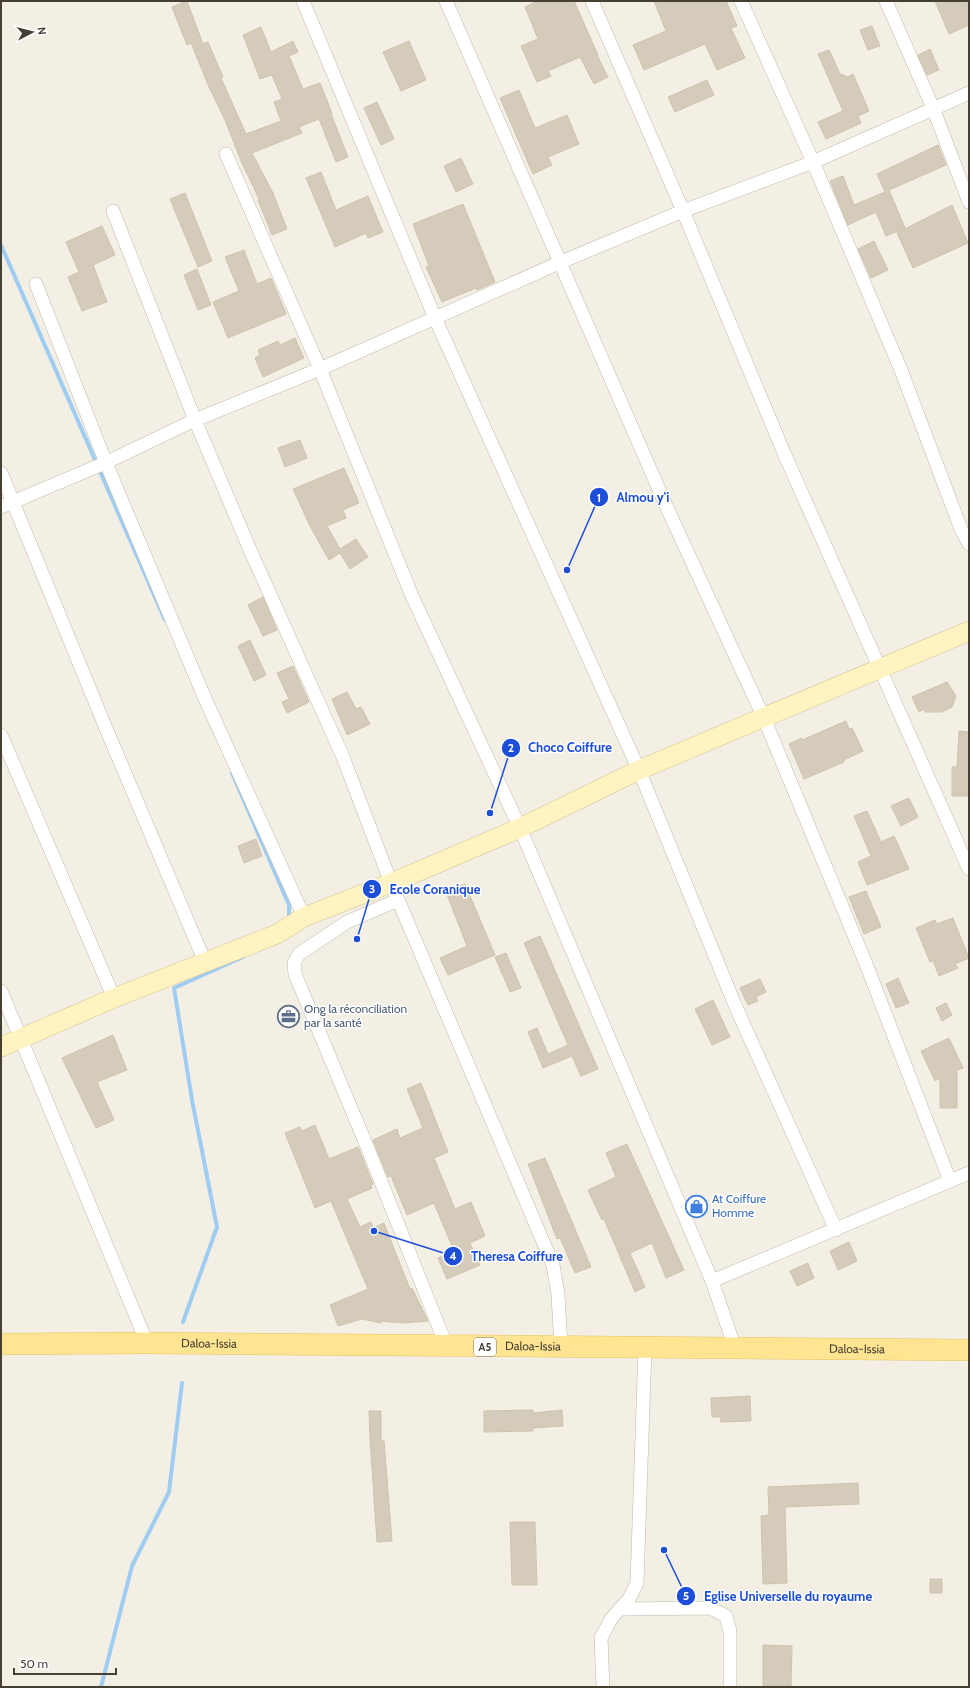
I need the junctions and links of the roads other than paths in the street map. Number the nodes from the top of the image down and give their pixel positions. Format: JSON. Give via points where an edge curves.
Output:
{"nodes":[{"id":1,"x":303,"y":1,"type":"edge"},
{"id":2,"x":446,"y":1,"type":"edge"},
{"id":3,"x":592,"y":1,"type":"edge"},
{"id":4,"x":741,"y":1,"type":"edge"},
{"id":5,"x":886,"y":1,"type":"edge"},
{"id":6,"x":969,"y":93,"type":"edge"},
{"id":7,"x":933,"y":108,"type":"junction"},
{"id":8,"x":226,"y":154,"type":"dead end"},
{"id":9,"x":813,"y":162,"type":"junction"},
{"id":10,"x":969,"y":202,"type":"edge"},
{"id":11,"x":113,"y":211,"type":"dead end"},
{"id":12,"x":683,"y":211,"type":"junction"},
{"id":13,"x":561,"y":262,"type":"junction"},
{"id":14,"x":36,"y":284,"type":"dead end"},
{"id":15,"x":435,"y":318,"type":"junction"},
{"id":16,"x":320,"y":369,"type":"junction"},
{"id":17,"x":195,"y":420,"type":"junction"},
{"id":18,"x":106,"y":463,"type":"junction"},
{"id":19,"x":1,"y":473,"type":"edge"},
{"id":20,"x":7,"y":504,"type":"edge"},
{"id":21,"x":969,"y":544,"type":"edge"},
{"id":22,"x":969,"y":631,"type":"edge"},
{"id":23,"x":880,"y":668,"type":"junction"},
{"id":24,"x":764,"y":718,"type":"junction"},
{"id":25,"x":1,"y":735,"type":"edge"},
{"id":26,"x":639,"y":770,"type":"junction"},
{"id":27,"x":520,"y":828,"type":"junction"},
{"id":28,"x":969,"y":869,"type":"edge"},
{"id":29,"x":395,"y":892,"type":"junction"},
{"id":30,"x":300,"y":919,"type":"junction"},
{"id":31,"x":206,"y":962,"type":"junction"},
{"id":32,"x":1,"y":991,"type":"edge"},
{"id":33,"x":114,"y":998,"type":"junction"},
{"id":34,"x":21,"y":1039,"type":"junction"},
{"id":35,"x":1,"y":1047,"type":"edge"},
{"id":36,"x":969,"y":1173,"type":"edge"},
{"id":37,"x":950,"y":1181,"type":"junction"},
{"id":38,"x":836,"y":1230,"type":"junction"},
{"id":39,"x":712,"y":1281,"type":"junction"},
{"id":40,"x":147,"y":1343,"type":"junction"},
{"id":41,"x":1,"y":1344,"type":"edge"},
{"id":42,"x":447,"y":1347,"type":"junction"},
{"id":43,"x":562,"y":1348,"type":"junction"},
{"id":44,"x":645,"y":1348,"type":"junction"},
{"id":45,"x":735,"y":1348,"type":"junction"},
{"id":46,"x":969,"y":1350,"type":"edge"},
{"id":47,"x":620,"y":1609,"type":"junction"},
{"id":48,"x":602,"y":1687,"type":"edge"},
{"id":49,"x":730,"y":1687,"type":"edge"}],
"edges":[{"from":1,"to":15,"type":"street"},
{"from":2,"to":13,"type":"street"},
{"from":3,"to":12,"type":"street"},
{"from":4,"to":9,"type":"street"},
{"from":5,"to":7,"type":"street"},
{"from":6,"to":7,"type":"street"},
{"from":7,"to":9,"type":"street"},
{"from":7,"to":10,"type":"street"},
{"from":8,"to":16,"type":"street"},
{"from":9,"to":12,"type":"street"},
{"from":9,"to":21,"type":"street","via":[[901,370]]},
{"from":11,"to":17,"type":"street"},
{"from":12,"to":13,"type":"street"},
{"from":12,"to":23,"type":"street","via":[[784,453]]},
{"from":13,"to":15,"type":"street"},
{"from":13,"to":24,"type":"street","via":[[668,510]]},
{"from":14,"to":18,"type":"street"},
{"from":15,"to":16,"type":"street"},
{"from":15,"to":26,"type":"street"},
{"from":16,"to":17,"type":"street"},
{"from":16,"to":27,"type":"street","via":[[412,596]]},
{"from":17,"to":18,"type":"street"},
{"from":17,"to":29,"type":"street","via":[[343,757]]},
{"from":18,"to":20,"type":"street"},
{"from":18,"to":30,"type":"street"},
{"from":19,"to":20,"type":"street"},
{"from":20,"to":31,"type":"street"},
{"from":22,"to":23,"type":"street"},
{"from":23,"to":24,"type":"street"},
{"from":23,"to":28,"type":"street"},
{"from":24,"to":26,"type":"street"},
{"from":24,"to":37,"type":"street","via":[[866,964]]},
{"from":25,"to":33,"type":"street"},
{"from":26,"to":27,"type":"street"},
{"from":26,"to":38,"type":"street","via":[[735,1005]]},
{"from":27,"to":29,"type":"street"},
{"from":27,"to":39,"type":"street"},
{"from":29,"to":30,"type":"street"},
{"from":29,"to":42,"type":"street","via":[[299,954],[294,963],[295,974]]},
{"from":29,"to":43,"type":"street","via":[[553,1265]]},
{"from":30,"to":31,"type":"street","via":[[280,932]]},
{"from":31,"to":33,"type":"street"},
{"from":32,"to":34,"type":"street"},
{"from":33,"to":34,"type":"street"},
{"from":34,"to":35,"type":"street"},
{"from":34,"to":40,"type":"street"},
{"from":36,"to":37,"type":"street"},
{"from":37,"to":38,"type":"street"},
{"from":38,"to":39,"type":"street"},
{"from":39,"to":45,"type":"street"},
{"from":40,"to":41,"type":"main road","name":"Daloa-Issia","number":"A5"},
{"from":40,"to":42,"type":"main road","name":"Daloa-Issia","number":"A5"},
{"from":42,"to":43,"type":"main road","name":"Daloa-Issia","number":"A5"},
{"from":43,"to":44,"type":"main road","name":"Daloa-Issia","number":"A5"},
{"from":44,"to":45,"type":"main road","name":"Daloa-Issia","number":"A5"},
{"from":44,"to":47,"type":"street","via":[[637,1583],[629,1599]]},
{"from":45,"to":46,"type":"main road","name":"Daloa-Issia","number":"A5"},
{"from":47,"to":48,"type":"street","via":[[611,1619],[601,1638]]},
{"from":47,"to":49,"type":"street","via":[[710,1608],[726,1616],[730,1631]]}]}
